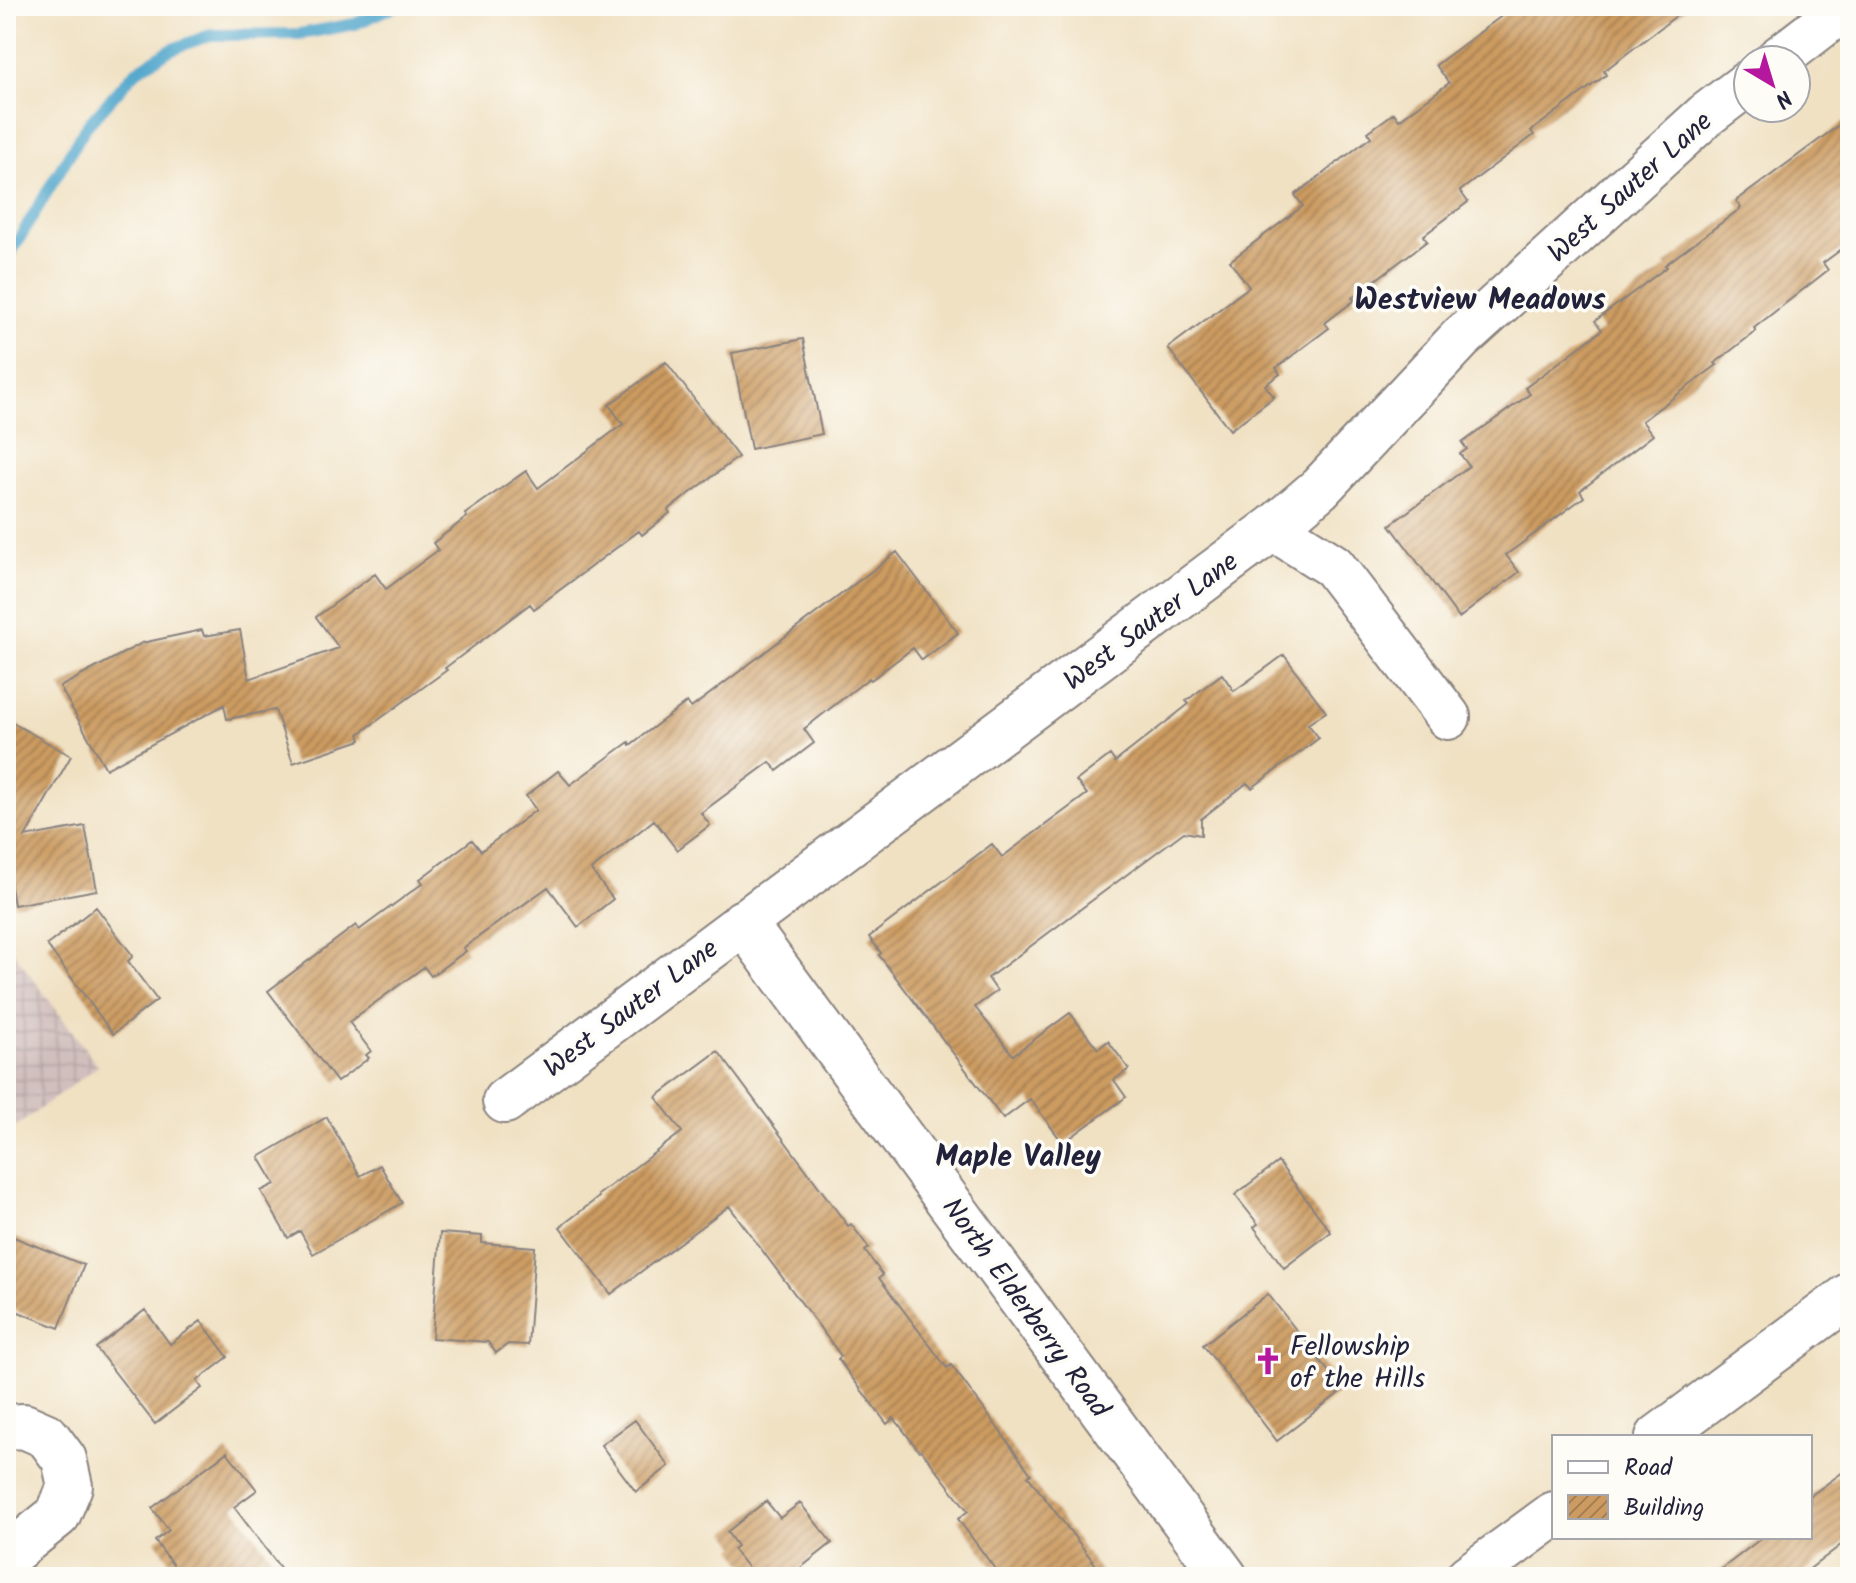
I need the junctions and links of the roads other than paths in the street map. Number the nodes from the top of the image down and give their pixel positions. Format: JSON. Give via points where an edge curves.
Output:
{"nodes":[{"id":1,"x":1847,"y":6,"type":"edge"},
{"id":2,"x":1798,"y":44,"type":"edge"},
{"id":3,"x":1732,"y":95,"type":"edge"},
{"id":4,"x":1273,"y":528,"type":"junction"},
{"id":5,"x":1448,"y":717,"type":"dead end"},
{"id":6,"x":743,"y":922,"type":"junction"},
{"id":7,"x":505,"y":1101,"type":"dead end"},
{"id":8,"x":1850,"y":1295,"type":"edge"},
{"id":9,"x":6,"y":1427,"type":"edge"},
{"id":10,"x":1661,"y":1435,"type":"edge"},
{"id":11,"x":1552,"y":1515,"type":"edge"},
{"id":12,"x":6,"y":1556,"type":"edge"},
{"id":13,"x":22,"y":1577,"type":"edge"},
{"id":14,"x":1225,"y":1577,"type":"edge"},
{"id":15,"x":1468,"y":1577,"type":"edge"}],
"edges":[{"from":1,"to":2,"type":"street"},
{"from":3,"to":4,"type":"street","name":"West Sauter Lane","via":[[1460,339],[1320,488]]},
{"from":4,"to":5,"type":"street","via":[[1333,566]]},
{"from":4,"to":6,"type":"street","name":"West Sauter Lane"},
{"from":6,"to":7,"type":"street","name":"West Sauter Lane"},
{"from":6,"to":14,"type":"street","name":"North Elderberry Road"},
{"from":8,"to":10,"type":"street"},
{"from":9,"to":12,"type":"street","via":[[24,1426],[47,1436],[64,1459],[70,1486],[58,1515]]},
{"from":11,"to":15,"type":"street"},
{"from":12,"to":13,"type":"street"}]}
